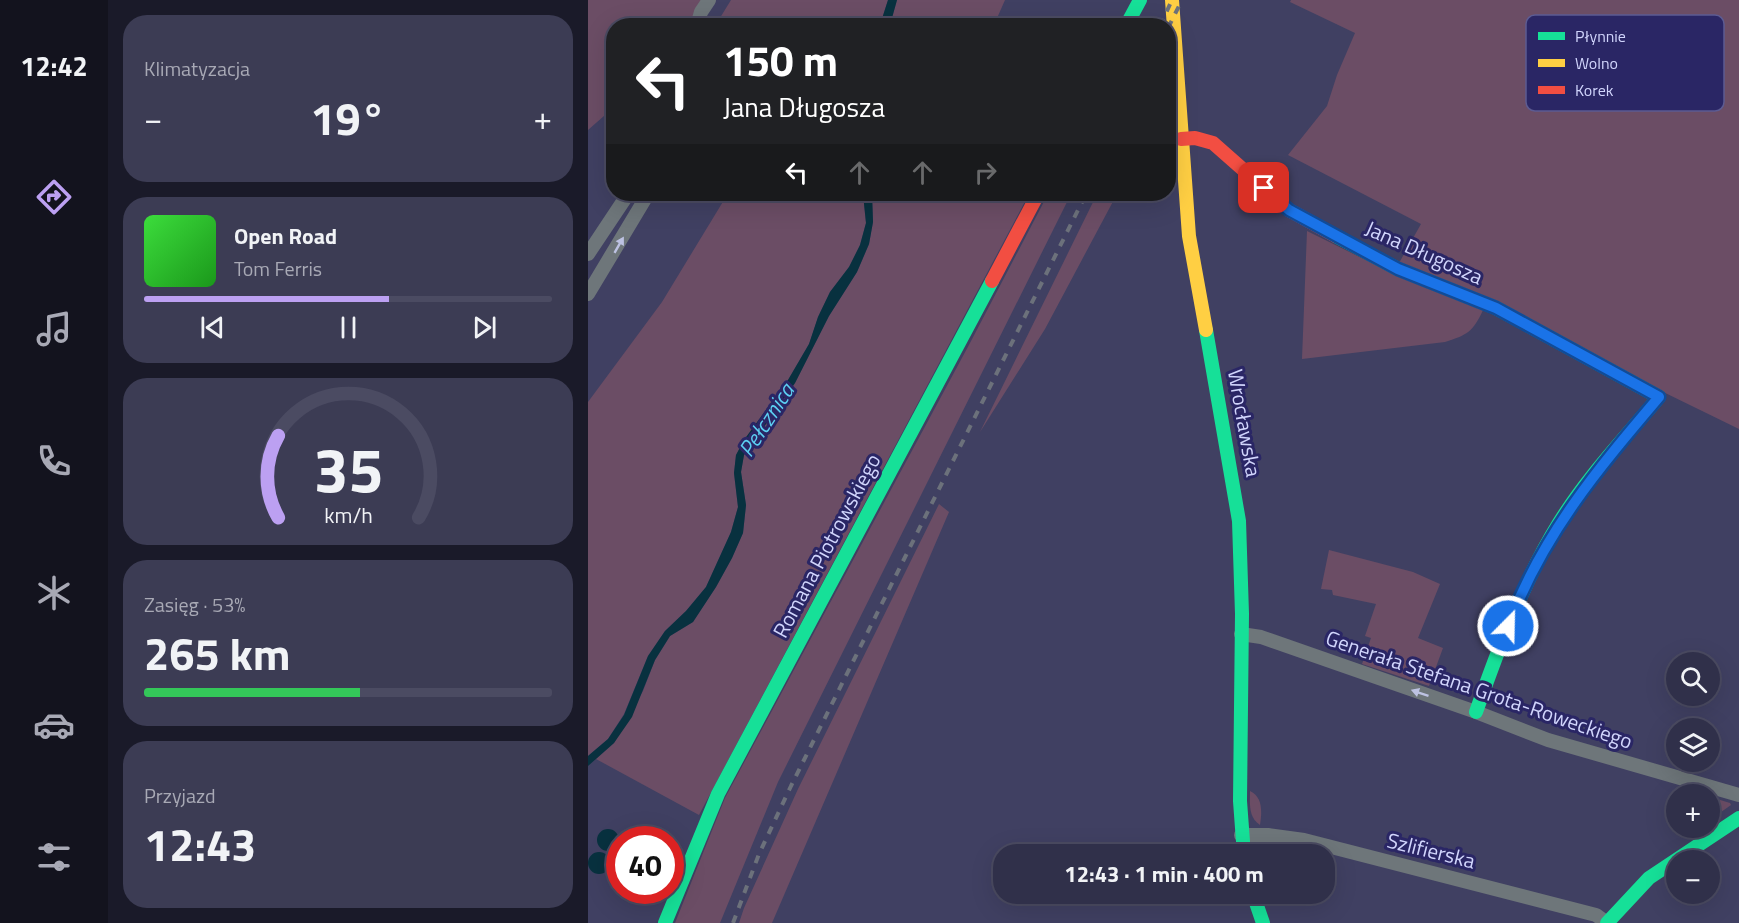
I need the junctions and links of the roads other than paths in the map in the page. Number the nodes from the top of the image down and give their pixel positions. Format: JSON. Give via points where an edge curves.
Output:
{"nodes":[{"id":1,"x":709,"y":0,"type":"edge"},
{"id":2,"x":1172,"y":0,"type":"edge"},
{"id":3,"x":1139,"y":2,"type":"edge"},
{"id":4,"x":699,"y":18,"type":"edge"},
{"id":5,"x":1130,"y":18,"type":"edge"},
{"id":6,"x":1173,"y":18,"type":"edge"},
{"id":7,"x":1176,"y":62,"type":"edge"},
{"id":8,"x":1181,"y":139,"type":"junction"},
{"id":9,"x":623,"y":201,"type":"edge"},
{"id":10,"x":644,"y":201,"type":"edge"},
{"id":11,"x":1034,"y":201,"type":"edge"},
{"id":12,"x":588,"y":254,"type":"edge"},
{"id":13,"x":588,"y":294,"type":"edge"},
{"id":14,"x":1241,"y":634,"type":"junction"},
{"id":15,"x":1476,"y":712,"type":"junction"},
{"id":16,"x":1739,"y":795,"type":"edge"},
{"id":17,"x":1739,"y":818,"type":"edge"},
{"id":18,"x":1241,"y":835,"type":"junction"},
{"id":19,"x":1242,"y":844,"type":"edge"},
{"id":20,"x":1256,"y":904,"type":"edge"},
{"id":21,"x":665,"y":923,"type":"edge"},
{"id":22,"x":1263,"y":923,"type":"edge"},
{"id":23,"x":1607,"y":923,"type":"edge"}],
"edges":[{"from":1,"to":4,"type":"street"},
{"from":2,"to":6,"type":"street","name":"Wrocławska"},
{"from":3,"to":5,"type":"street"},
{"from":7,"to":8,"type":"street","name":"Wrocławska"},
{"from":8,"to":14,"type":"street","name":"Wrocławska","via":[[1193,262],[1237,503]]},
{"from":8,"to":15,"type":"street","name":"Jana Długosza","via":[[1213,143],[1289,210],[1398,269],[1496,308],[1659,397],[1593,475],[1532,570]]},
{"from":9,"to":12,"type":"street"},
{"from":13,"to":10,"type":"street","one_way":true},
{"from":11,"to":21,"type":"street","name":"Romana Piotrowskiego","via":[[718,794]]},
{"from":15,"to":14,"type":"street","name":"Generała Stefana Grota-Roweckiego","one_way":true,"via":[[1261,637]]},
{"from":14,"to":18,"type":"street","name":"Wrocławska"},
{"from":15,"to":16,"type":"street","name":"Generała Stefana Grota-Roweckiego","via":[[1548,740]]},
{"from":17,"to":23,"type":"street","via":[[1649,878]]},
{"from":18,"to":19,"type":"street","name":"Wrocławska"},
{"from":18,"to":23,"type":"street","name":"Szlifierska","via":[[1304,840],[1596,915]]},
{"from":20,"to":22,"type":"street"}]}
